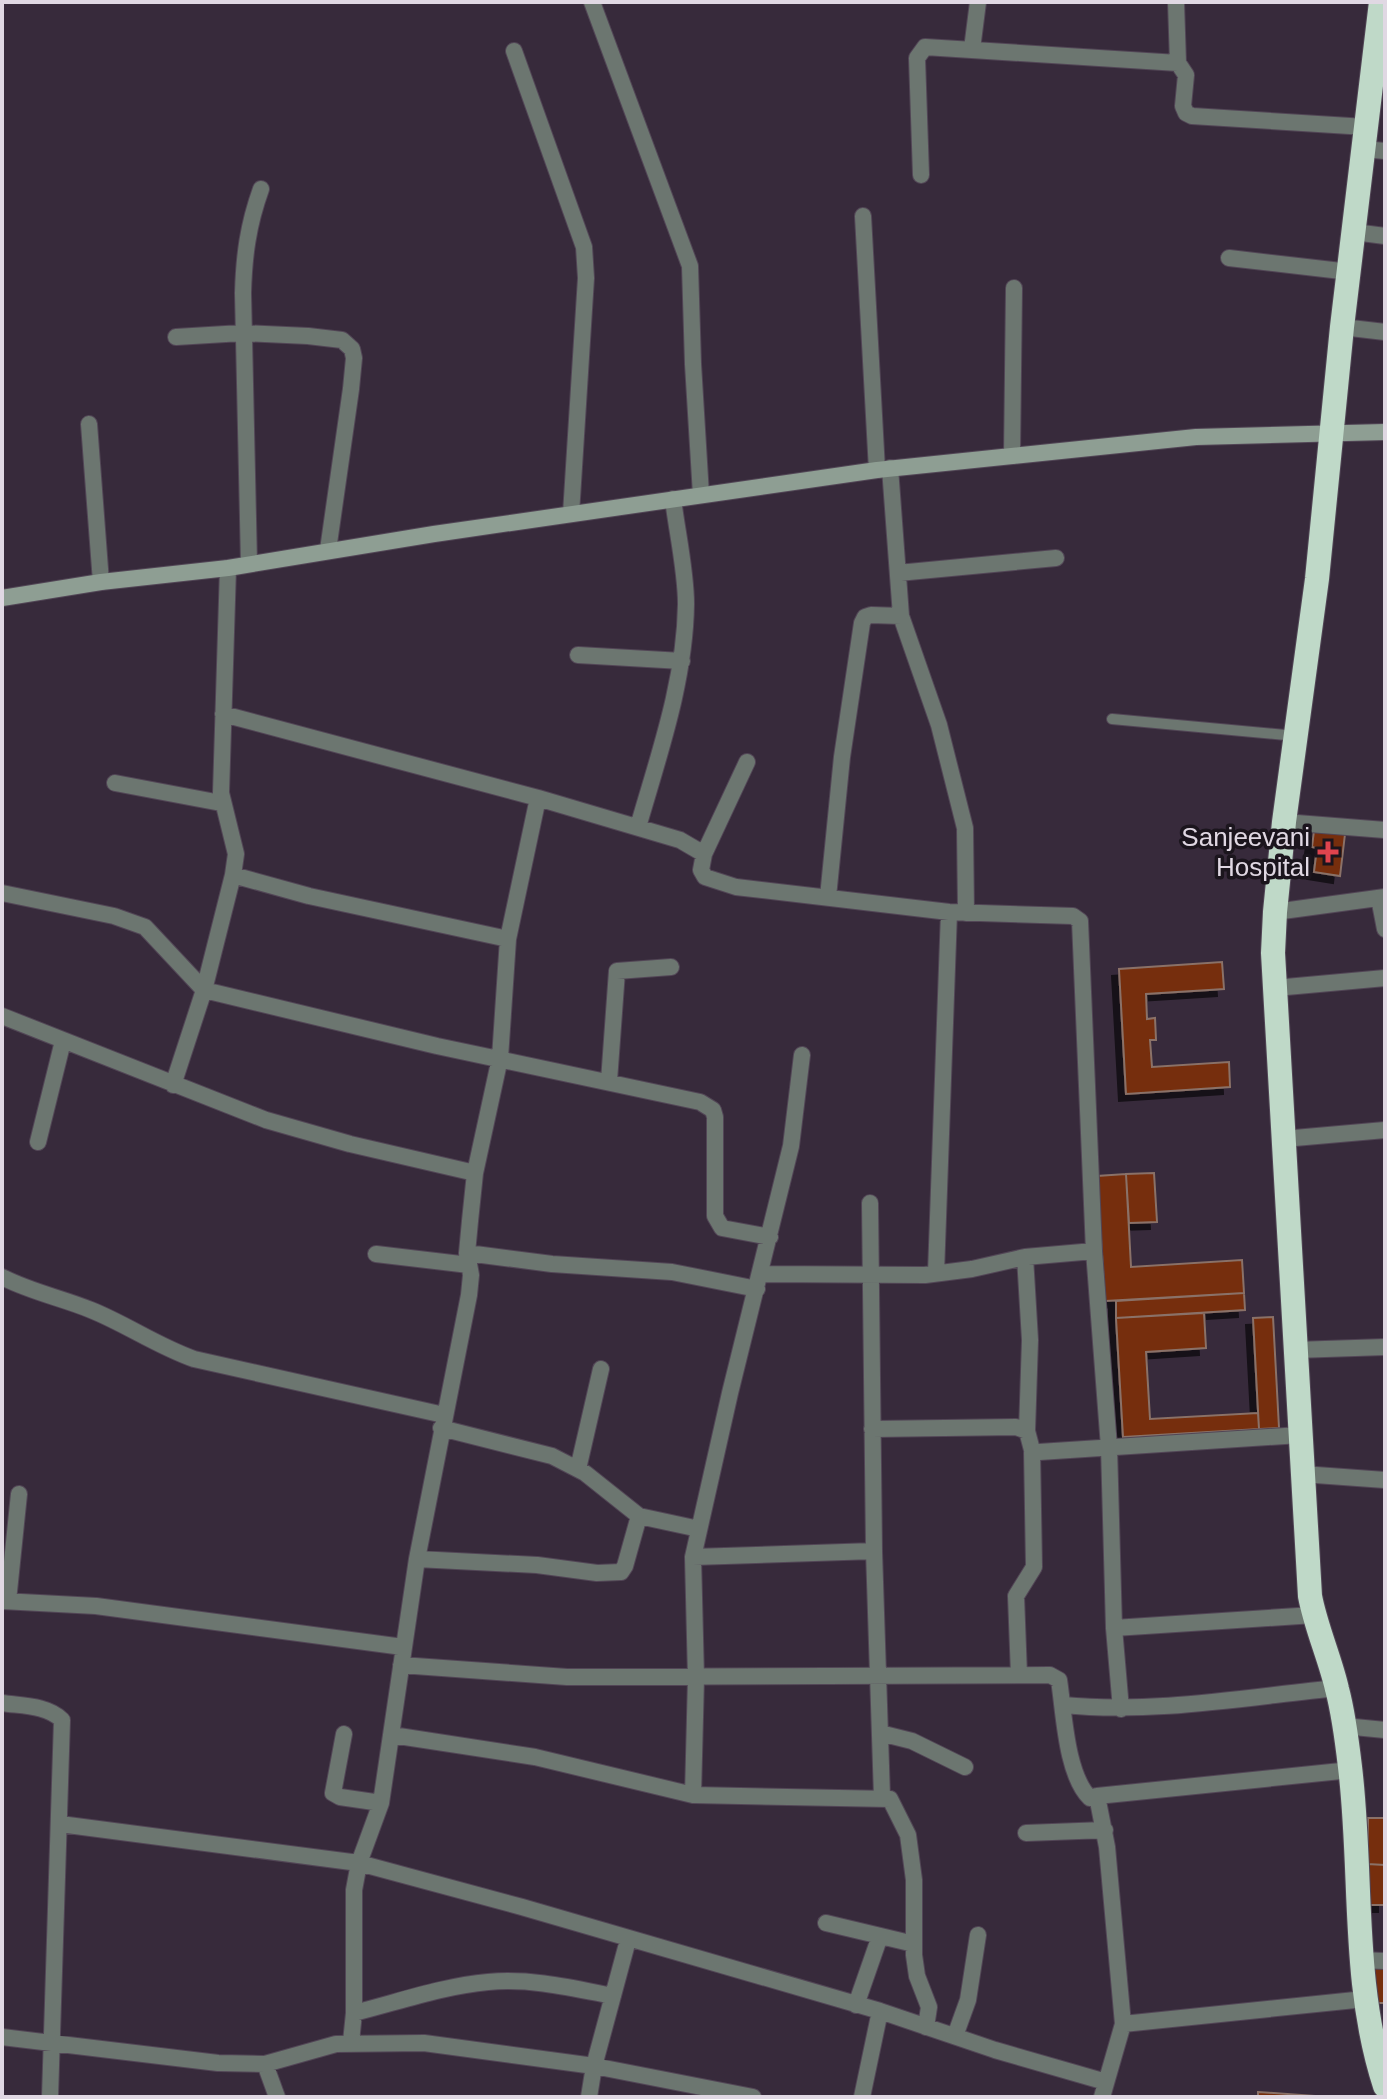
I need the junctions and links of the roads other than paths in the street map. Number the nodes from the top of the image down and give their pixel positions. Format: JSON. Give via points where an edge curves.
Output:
{"nodes":[{"id":1,"x":592,"y":2,"type":"edge"},
{"id":2,"x":978,"y":2,"type":"edge"},
{"id":3,"x":1176,"y":2,"type":"edge"},
{"id":4,"x":1381,"y":15,"type":"edge"},
{"id":5,"x":972,"y":49,"type":"junction"},
{"id":6,"x":514,"y":51,"type":"dead end"},
{"id":7,"x":1178,"y":63,"type":"junction"},
{"id":8,"x":1371,"y":142,"type":"edge"},
{"id":9,"x":921,"y":175,"type":"dead end"},
{"id":10,"x":261,"y":189,"type":"dead end"},
{"id":11,"x":863,"y":216,"type":"dead end"},
{"id":12,"x":1354,"y":232,"type":"junction"},
{"id":13,"x":1385,"y":236,"type":"edge"},
{"id":14,"x":1229,"y":258,"type":"dead end"},
{"id":15,"x":1350,"y":272,"type":"junction"},
{"id":16,"x":1014,"y":288,"type":"dead end"},
{"id":17,"x":1342,"y":327,"type":"junction"},
{"id":18,"x":1385,"y":332,"type":"edge"},
{"id":19,"x":242,"y":333,"type":"junction"},
{"id":20,"x":176,"y":337,"type":"dead end"},
{"id":21,"x":89,"y":424,"type":"dead end"},
{"id":22,"x":1385,"y":432,"type":"edge"},
{"id":23,"x":1332,"y":434,"type":"junction"},
{"id":24,"x":1012,"y":456,"type":"junction"},
{"id":25,"x":883,"y":469,"type":"junction"},
{"id":26,"x":701,"y":495,"type":"junction"},
{"id":27,"x":673,"y":499,"type":"junction"},
{"id":28,"x":571,"y":514,"type":"junction"},
{"id":29,"x":328,"y":550,"type":"junction"},
{"id":30,"x":1056,"y":558,"type":"dead end"},
{"id":31,"x":249,"y":564,"type":"junction"},
{"id":32,"x":228,"y":568,"type":"junction"},
{"id":33,"x":898,"y":573,"type":"junction"},
{"id":34,"x":101,"y":582,"type":"junction"},
{"id":35,"x":2,"y":598,"type":"edge"},
{"id":36,"x":901,"y":616,"type":"junction"},
{"id":37,"x":578,"y":655,"type":"dead end"},
{"id":38,"x":682,"y":661,"type":"junction"},
{"id":39,"x":223,"y":714,"type":"junction"},
{"id":40,"x":1112,"y":719,"type":"dead end"},
{"id":41,"x":1296,"y":736,"type":"junction"},
{"id":42,"x":747,"y":762,"type":"dead end"},
{"id":43,"x":115,"y":783,"type":"dead end"},
{"id":44,"x":538,"y":798,"type":"junction"},
{"id":45,"x":221,"y":803,"type":"junction"},
{"id":46,"x":1284,"y":822,"type":"junction"},
{"id":47,"x":638,"y":827,"type":"junction"},
{"id":48,"x":1385,"y":830,"type":"edge"},
{"id":49,"x":704,"y":854,"type":"junction"},
{"id":50,"x":233,"y":875,"type":"junction"},
{"id":51,"x":2,"y":893,"type":"edge"},
{"id":52,"x":828,"y":897,"type":"junction"},
{"id":53,"x":1382,"y":897,"type":"edge"},
{"id":54,"x":1275,"y":912,"type":"junction"},
{"id":55,"x":958,"y":913,"type":"junction"},
{"id":56,"x":1385,"y":929,"type":"edge"},
{"id":57,"x":508,"y":939,"type":"junction"},
{"id":58,"x":671,"y":967,"type":"dead end"},
{"id":59,"x":1385,"y":978,"type":"edge"},
{"id":60,"x":1275,"y":988,"type":"junction"},
{"id":61,"x":204,"y":990,"type":"junction"},
{"id":62,"x":2,"y":1016,"type":"edge"},
{"id":63,"x":63,"y":1041,"type":"junction"},
{"id":64,"x":802,"y":1055,"type":"dead end"},
{"id":65,"x":500,"y":1058,"type":"junction"},
{"id":66,"x":609,"y":1081,"type":"junction"},
{"id":67,"x":173,"y":1085,"type":"junction"},
{"id":68,"x":1385,"y":1130,"type":"edge"},
{"id":69,"x":1283,"y":1139,"type":"junction"},
{"id":70,"x":38,"y":1142,"type":"dead end"},
{"id":71,"x":475,"y":1173,"type":"junction"},
{"id":72,"x":870,"y":1203,"type":"dead end"},
{"id":73,"x":770,"y":1237,"type":"junction"},
{"id":74,"x":1094,"y":1251,"type":"junction"},
{"id":75,"x":376,"y":1254,"type":"dead end"},
{"id":76,"x":1025,"y":1257,"type":"junction"},
{"id":77,"x":468,"y":1259,"type":"junction"},
{"id":78,"x":936,"y":1273,"type":"junction"},
{"id":79,"x":870,"y":1274,"type":"junction"},
{"id":80,"x":2,"y":1277,"type":"edge"},
{"id":81,"x":759,"y":1282,"type":"junction"},
{"id":82,"x":1385,"y":1347,"type":"edge"},
{"id":83,"x":1295,"y":1350,"type":"junction"},
{"id":84,"x":601,"y":1369,"type":"dead end"},
{"id":85,"x":443,"y":1422,"type":"junction"},
{"id":86,"x":872,"y":1429,"type":"junction"},
{"id":87,"x":1027,"y":1431,"type":"junction"},
{"id":88,"x":1300,"y":1435,"type":"junction"},
{"id":89,"x":1109,"y":1447,"type":"junction"},
{"id":90,"x":1032,"y":1450,"type":"junction"},
{"id":91,"x":578,"y":1469,"type":"junction"},
{"id":92,"x":1302,"y":1474,"type":"junction"},
{"id":93,"x":1385,"y":1480,"type":"edge"},
{"id":94,"x":19,"y":1494,"type":"dead end"},
{"id":95,"x":639,"y":1516,"type":"junction"},
{"id":96,"x":699,"y":1529,"type":"junction"},
{"id":97,"x":874,"y":1551,"type":"junction"},
{"id":98,"x":693,"y":1557,"type":"junction"},
{"id":99,"x":417,"y":1559,"type":"junction"},
{"id":100,"x":5,"y":1601,"type":"edge"},
{"id":101,"x":1314,"y":1615,"type":"junction"},
{"id":102,"x":1114,"y":1628,"type":"junction"},
{"id":103,"x":403,"y":1647,"type":"junction"},
{"id":104,"x":401,"y":1665,"type":"junction"},
{"id":105,"x":1019,"y":1675,"type":"junction"},
{"id":106,"x":696,"y":1678,"type":"junction"},
{"id":107,"x":878,"y":1678,"type":"junction"},
{"id":108,"x":1337,"y":1688,"type":"junction"},
{"id":109,"x":2,"y":1703,"type":"edge"},
{"id":110,"x":1063,"y":1705,"type":"junction"},
{"id":111,"x":1121,"y":1709,"type":"junction"},
{"id":112,"x":1344,"y":1726,"type":"junction"},
{"id":113,"x":1385,"y":1730,"type":"edge"},
{"id":114,"x":880,"y":1733,"type":"junction"},
{"id":115,"x":344,"y":1734,"type":"dead end"},
{"id":116,"x":392,"y":1735,"type":"junction"},
{"id":117,"x":965,"y":1767,"type":"dead end"},
{"id":118,"x":1351,"y":1770,"type":"junction"},
{"id":119,"x":693,"y":1795,"type":"junction"},
{"id":120,"x":1097,"y":1796,"type":"junction"},
{"id":121,"x":882,"y":1797,"type":"junction"},
{"id":122,"x":381,"y":1803,"type":"junction"},
{"id":123,"x":60,"y":1824,"type":"junction"},
{"id":124,"x":1105,"y":1830,"type":"junction"},
{"id":125,"x":1026,"y":1833,"type":"dead end"},
{"id":126,"x":359,"y":1863,"type":"junction"},
{"id":127,"x":826,"y":1923,"type":"dead end"},
{"id":128,"x":978,"y":1935,"type":"dead end"},
{"id":129,"x":880,"y":1936,"type":"junction"},
{"id":130,"x":628,"y":1940,"type":"junction"},
{"id":131,"x":914,"y":1944,"type":"junction"},
{"id":132,"x":1360,"y":1960,"type":"junction"},
{"id":133,"x":1385,"y":1961,"type":"edge"},
{"id":134,"x":613,"y":1996,"type":"junction"},
{"id":135,"x":1365,"y":1999,"type":"junction"},
{"id":136,"x":856,"y":2005,"type":"junction"},
{"id":137,"x":880,"y":2011,"type":"junction"},
{"id":138,"x":354,"y":2013,"type":"junction"},
{"id":139,"x":1123,"y":2024,"type":"junction"},
{"id":140,"x":926,"y":2027,"type":"junction"},
{"id":141,"x":955,"y":2036,"type":"junction"},
{"id":142,"x":2,"y":2037,"type":"edge"},
{"id":143,"x":351,"y":2042,"type":"junction"},
{"id":144,"x":51,"y":2043,"type":"junction"},
{"id":145,"x":265,"y":2064,"type":"junction"},
{"id":146,"x":594,"y":2066,"type":"junction"},
{"id":147,"x":1384,"y":2079,"type":"edge"},
{"id":148,"x":1104,"y":2090,"type":"edge"},
{"id":149,"x":50,"y":2097,"type":"edge"},
{"id":150,"x":277,"y":2097,"type":"edge"},
{"id":151,"x":589,"y":2097,"type":"edge"},
{"id":152,"x":753,"y":2097,"type":"edge"},
{"id":153,"x":862,"y":2097,"type":"edge"}],
"edges":[{"from":1,"to":26,"type":"street","via":[[690,266]]},
{"from":2,"to":5,"type":"street"},
{"from":3,"to":7,"type":"street"},
{"from":4,"to":8,"type":"highway"},
{"from":5,"to":7,"type":"street"},
{"from":5,"to":9,"type":"street","via":[[925,47],[917,58]]},
{"from":6,"to":28,"type":"street","via":[[584,247]]},
{"from":7,"to":8,"type":"street","via":[[1186,75],[1183,106],[1192,116]]},
{"from":8,"to":12,"type":"highway"},
{"from":10,"to":19,"type":"street","via":[[244,251]]},
{"from":11,"to":25,"type":"street"},
{"from":12,"to":13,"type":"street"},
{"from":12,"to":15,"type":"highway"},
{"from":14,"to":15,"type":"street"},
{"from":15,"to":17,"type":"highway"},
{"from":16,"to":24,"type":"street"},
{"from":17,"to":18,"type":"street"},
{"from":17,"to":23,"type":"highway"},
{"from":19,"to":20,"type":"street"},
{"from":19,"to":29,"type":"street","via":[[342,340],[352,349]]},
{"from":19,"to":31,"type":"street"},
{"from":21,"to":34,"type":"street"},
{"from":22,"to":23,"type":"street"},
{"from":23,"to":24,"type":"street","via":[[1196,437]]},
{"from":23,"to":41,"type":"highway"},
{"from":24,"to":25,"type":"street"},
{"from":25,"to":26,"type":"street"},
{"from":25,"to":33,"type":"street"},
{"from":26,"to":27,"type":"street"},
{"from":27,"to":28,"type":"street"},
{"from":27,"to":38,"type":"street","via":[[686,601]]},
{"from":28,"to":29,"type":"street"},
{"from":29,"to":31,"type":"street"},
{"from":30,"to":33,"type":"street"},
{"from":31,"to":32,"type":"street"},
{"from":32,"to":34,"type":"street"},
{"from":32,"to":39,"type":"street"},
{"from":33,"to":36,"type":"street"},
{"from":34,"to":35,"type":"street"},
{"from":36,"to":52,"type":"street","via":[[871,615],[862,623]]},
{"from":36,"to":55,"type":"street","via":[[939,725],[965,828]]},
{"from":37,"to":38,"type":"street"},
{"from":38,"to":47,"type":"street"},
{"from":39,"to":44,"type":"street"},
{"from":39,"to":45,"type":"street"},
{"from":40,"to":41,"type":"lane"},
{"from":41,"to":46,"type":"highway"},
{"from":42,"to":49,"type":"street"},
{"from":43,"to":45,"type":"street"},
{"from":44,"to":47,"type":"street"},
{"from":44,"to":57,"type":"street"},
{"from":45,"to":50,"type":"street","via":[[236,854]]},
{"from":46,"to":48,"type":"street"},
{"from":46,"to":54,"type":"highway"},
{"from":47,"to":49,"type":"street"},
{"from":49,"to":52,"type":"street","via":[[701,870],[712,881]]},
{"from":50,"to":57,"type":"street"},
{"from":50,"to":61,"type":"street"},
{"from":51,"to":61,"type":"street","via":[[145,927]]},
{"from":52,"to":55,"type":"street"},
{"from":53,"to":54,"type":"street"},
{"from":53,"to":56,"type":"street"},
{"from":54,"to":60,"type":"highway"},
{"from":55,"to":74,"type":"street","via":[[1073,916],[1080,921]]},
{"from":55,"to":78,"type":"street"},
{"from":57,"to":65,"type":"street"},
{"from":58,"to":66,"type":"street","via":[[617,971]]},
{"from":59,"to":60,"type":"street"},
{"from":60,"to":69,"type":"highway"},
{"from":61,"to":65,"type":"street"},
{"from":61,"to":67,"type":"street"},
{"from":62,"to":63,"type":"street"},
{"from":63,"to":67,"type":"street"},
{"from":63,"to":70,"type":"street"},
{"from":64,"to":73,"type":"street","via":[[791,1146]]},
{"from":65,"to":66,"type":"street"},
{"from":65,"to":71,"type":"street"},
{"from":66,"to":73,"type":"street","via":[[700,1102],[713,1110],[718,1223]]},
{"from":67,"to":71,"type":"street","via":[[266,1120]]},
{"from":68,"to":69,"type":"street"},
{"from":69,"to":83,"type":"highway"},
{"from":71,"to":77,"type":"street"},
{"from":72,"to":79,"type":"street"},
{"from":73,"to":81,"type":"street"},
{"from":74,"to":76,"type":"street"},
{"from":74,"to":89,"type":"street"},
{"from":75,"to":77,"type":"street"},
{"from":76,"to":78,"type":"street"},
{"from":76,"to":87,"type":"street","via":[[1030,1340]]},
{"from":77,"to":81,"type":"street"},
{"from":77,"to":85,"type":"street","via":[[469,1295]]},
{"from":78,"to":79,"type":"street"},
{"from":79,"to":81,"type":"street"},
{"from":79,"to":86,"type":"street"},
{"from":80,"to":85,"type":"street","via":[[91,1310],[194,1359]]},
{"from":81,"to":96,"type":"street"},
{"from":82,"to":83,"type":"street"},
{"from":83,"to":88,"type":"highway"},
{"from":84,"to":91,"type":"street"},
{"from":85,"to":91,"type":"street"},
{"from":85,"to":99,"type":"street"},
{"from":86,"to":87,"type":"street"},
{"from":86,"to":97,"type":"street"},
{"from":87,"to":90,"type":"street"},
{"from":88,"to":89,"type":"street"},
{"from":88,"to":92,"type":"highway"},
{"from":89,"to":90,"type":"street"},
{"from":89,"to":102,"type":"street"},
{"from":90,"to":105,"type":"street","via":[[1034,1567],[1016,1596]]},
{"from":91,"to":95,"type":"street"},
{"from":92,"to":93,"type":"street"},
{"from":92,"to":101,"type":"highway"},
{"from":94,"to":100,"type":"street"},
{"from":95,"to":96,"type":"street"},
{"from":95,"to":99,"type":"street","via":[[621,1572]]},
{"from":96,"to":98,"type":"street"},
{"from":97,"to":98,"type":"street"},
{"from":97,"to":107,"type":"street"},
{"from":98,"to":106,"type":"street"},
{"from":99,"to":103,"type":"street"},
{"from":100,"to":103,"type":"street","via":[[96,1606]]},
{"from":101,"to":102,"type":"street"},
{"from":101,"to":108,"type":"highway"},
{"from":102,"to":111,"type":"street"},
{"from":103,"to":104,"type":"street"},
{"from":104,"to":106,"type":"street","via":[[567,1677]]},
{"from":104,"to":116,"type":"street"},
{"from":105,"to":107,"type":"street"},
{"from":105,"to":110,"type":"street","via":[[1059,1680]]},
{"from":106,"to":107,"type":"street"},
{"from":106,"to":119,"type":"street"},
{"from":107,"to":114,"type":"street"},
{"from":108,"to":111,"type":"street"},
{"from":108,"to":112,"type":"highway"},
{"from":109,"to":123,"type":"street","via":[[44,1709],[62,1720]]},
{"from":110,"to":111,"type":"street"},
{"from":110,"to":120,"type":"street","via":[[1083,1791],[1090,1798]]},
{"from":112,"to":113,"type":"street"},
{"from":112,"to":118,"type":"highway"},
{"from":114,"to":117,"type":"street","via":[[912,1741]]},
{"from":114,"to":121,"type":"street"},
{"from":115,"to":122,"type":"street","via":[[333,1793]]},
{"from":116,"to":119,"type":"street","via":[[535,1757]]},
{"from":116,"to":122,"type":"street"},
{"from":118,"to":120,"type":"street"},
{"from":118,"to":132,"type":"highway"},
{"from":119,"to":121,"type":"street"},
{"from":120,"to":124,"type":"street"},
{"from":121,"to":131,"type":"street","via":[[896,1807],[908,1835]]},
{"from":122,"to":126,"type":"street"},
{"from":123,"to":126,"type":"street"},
{"from":123,"to":144,"type":"street"},
{"from":124,"to":125,"type":"street"},
{"from":124,"to":139,"type":"street"},
{"from":126,"to":130,"type":"street"},
{"from":126,"to":138,"type":"street","via":[[353,1915]]},
{"from":127,"to":129,"type":"street"},
{"from":128,"to":141,"type":"street","via":[[968,2000]]},
{"from":129,"to":131,"type":"street"},
{"from":129,"to":136,"type":"street"},
{"from":130,"to":134,"type":"street"},
{"from":130,"to":136,"type":"street"},
{"from":131,"to":140,"type":"street","via":[[917,1976],[929,2007]]},
{"from":132,"to":133,"type":"street"},
{"from":132,"to":135,"type":"highway"},
{"from":134,"to":138,"type":"street","via":[[555,1984],[488,1982]]},
{"from":134,"to":146,"type":"street"},
{"from":135,"to":139,"type":"street"},
{"from":135,"to":147,"type":"highway"},
{"from":136,"to":137,"type":"street"},
{"from":137,"to":140,"type":"street"},
{"from":137,"to":153,"type":"street"},
{"from":138,"to":143,"type":"street"},
{"from":139,"to":148,"type":"street"},
{"from":140,"to":141,"type":"street"},
{"from":141,"to":148,"type":"street"},
{"from":142,"to":144,"type":"street"},
{"from":143,"to":145,"type":"street"},
{"from":143,"to":146,"type":"street","via":[[424,2043]]},
{"from":144,"to":145,"type":"street"},
{"from":144,"to":149,"type":"street"},
{"from":145,"to":150,"type":"street"},
{"from":146,"to":151,"type":"street"},
{"from":146,"to":152,"type":"street"}]}
